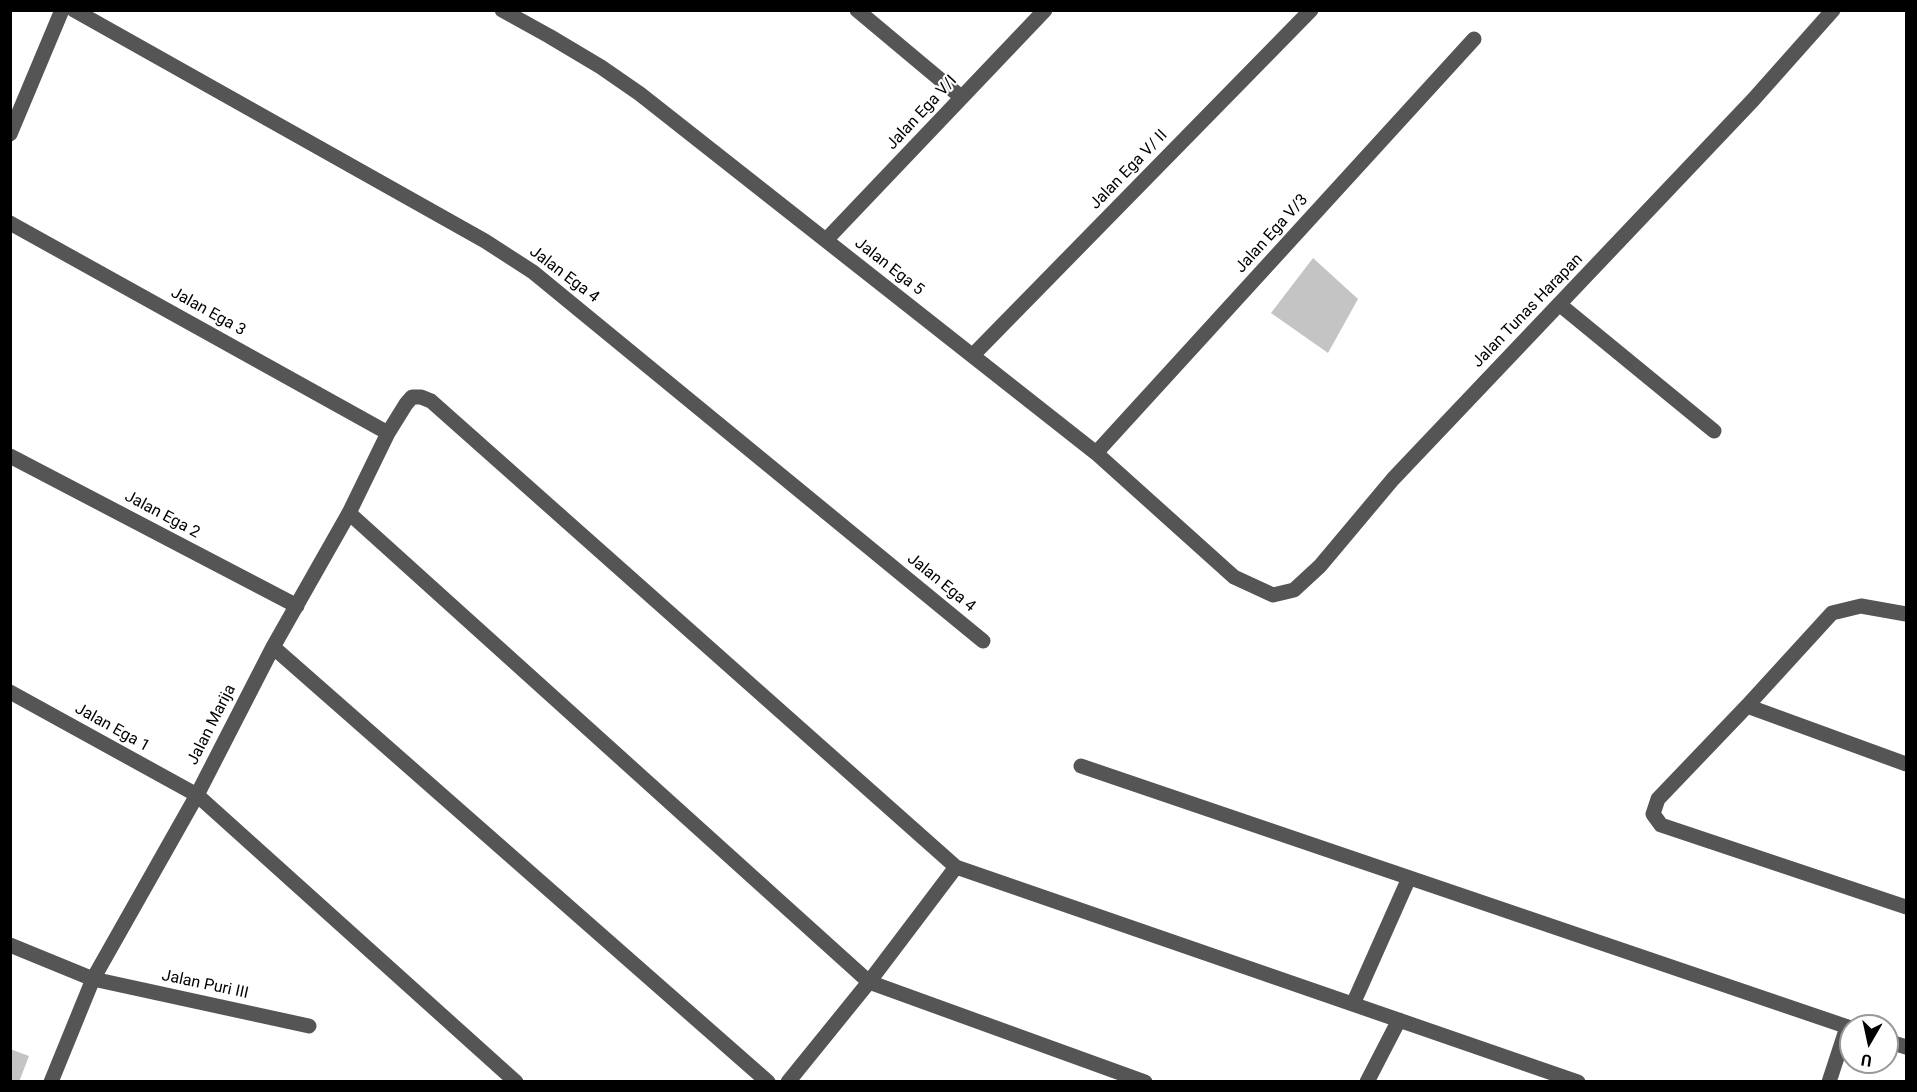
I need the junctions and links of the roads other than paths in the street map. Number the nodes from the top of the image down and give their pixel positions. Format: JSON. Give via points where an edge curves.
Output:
{"nodes":[{"id":1,"x":62,"y":10,"type":"edge"},
{"id":2,"x":74,"y":10,"type":"edge"},
{"id":3,"x":502,"y":10,"type":"edge"},
{"id":4,"x":857,"y":10,"type":"edge"},
{"id":5,"x":1045,"y":10,"type":"edge"},
{"id":6,"x":1311,"y":10,"type":"edge"},
{"id":7,"x":1833,"y":10,"type":"edge"},
{"id":8,"x":1474,"y":39,"type":"dead end"},
{"id":9,"x":961,"y":97,"type":"junction"},
{"id":10,"x":10,"y":134,"type":"edge"},
{"id":11,"x":10,"y":223,"type":"edge"},
{"id":12,"x":826,"y":240,"type":"junction"},
{"id":13,"x":1559,"y":304,"type":"junction"},
{"id":14,"x":973,"y":355,"type":"junction"},
{"id":15,"x":1714,"y":431,"type":"dead end"},
{"id":16,"x":388,"y":433,"type":"junction"},
{"id":17,"x":1096,"y":453,"type":"junction"},
{"id":18,"x":10,"y":456,"type":"edge"},
{"id":19,"x":349,"y":513,"type":"junction"},
{"id":20,"x":1234,"y":577,"type":"joint"},
{"id":21,"x":297,"y":606,"type":"junction"},
{"id":22,"x":1906,"y":614,"type":"edge"},
{"id":23,"x":983,"y":641,"type":"dead end"},
{"id":24,"x":273,"y":647,"type":"junction"},
{"id":25,"x":10,"y":692,"type":"edge"},
{"id":26,"x":1747,"y":706,"type":"junction"},
{"id":27,"x":1906,"y":764,"type":"edge"},
{"id":28,"x":1081,"y":766,"type":"dead end"},
{"id":29,"x":197,"y":795,"type":"junction"},
{"id":30,"x":956,"y":867,"type":"junction"},
{"id":31,"x":1409,"y":878,"type":"junction"},
{"id":32,"x":1906,"y":907,"type":"edge"},
{"id":33,"x":10,"y":945,"type":"edge"},
{"id":34,"x":93,"y":979,"type":"junction"},
{"id":35,"x":869,"y":982,"type":"junction"},
{"id":36,"x":1353,"y":1004,"type":"junction"},
{"id":37,"x":1399,"y":1020,"type":"junction"},
{"id":38,"x":1839,"y":1025,"type":"edge"},
{"id":39,"x":309,"y":1026,"type":"dead end"},
{"id":40,"x":1839,"y":1055,"type":"edge"},
{"id":41,"x":51,"y":1082,"type":"edge"},
{"id":42,"x":516,"y":1082,"type":"edge"},
{"id":43,"x":768,"y":1082,"type":"edge"},
{"id":44,"x":788,"y":1082,"type":"edge"},
{"id":45,"x":1145,"y":1082,"type":"edge"},
{"id":46,"x":1367,"y":1082,"type":"edge"},
{"id":47,"x":1578,"y":1082,"type":"edge"},
{"id":48,"x":1829,"y":1082,"type":"edge"}],
"edges":[{"from":1,"to":10,"type":"street"},
{"from":2,"to":23,"type":"street","name":"Jalan Ega 4","via":[[485,241],[533,272]]},
{"from":3,"to":12,"type":"street","name":"Jalan Ega 5","via":[[640,94]]},
{"from":4,"to":9,"type":"street"},
{"from":5,"to":9,"type":"street","name":"Jalan Ega V/I"},
{"from":6,"to":14,"type":"street","name":"Jalan Ega V/ II"},
{"from":7,"to":13,"type":"street","name":"Jalan Tunas Harapan","via":[[1754,100]]},
{"from":8,"to":17,"type":"street","name":"Jalan Ega V/3"},
{"from":9,"to":12,"type":"street","name":"Jalan Ega V/I"},
{"from":11,"to":16,"type":"street","name":"Jalan Ega 3"},
{"from":12,"to":14,"type":"street","name":"Jalan Ega 5"},
{"from":13,"to":15,"type":"street"},
{"from":13,"to":20,"type":"street","name":"Jalan Tunas Harapan","via":[[1294,590],[1273,595]]},
{"from":14,"to":17,"type":"street","name":"Jalan Ega 5"},
{"from":16,"to":19,"type":"street","name":"Jalan Marija"},
{"from":16,"to":30,"type":"street","name":"Jalan Marija","via":[[412,397],[431,401]]},
{"from":17,"to":20,"type":"street","name":"Jalan Ega 5"},
{"from":18,"to":21,"type":"street","name":"Jalan Ega 2"},
{"from":19,"to":21,"type":"street","name":"Jalan Marija"},
{"from":19,"to":35,"type":"street"},
{"from":21,"to":24,"type":"street","name":"Jalan Marija"},
{"from":22,"to":26,"type":"street","via":[[1861,606],[1832,613]]},
{"from":24,"to":29,"type":"street","name":"Jalan Marija"},
{"from":24,"to":43,"type":"street"},
{"from":25,"to":29,"type":"street","name":"Jalan Ega 1"},
{"from":26,"to":27,"type":"street"},
{"from":26,"to":32,"type":"street","via":[[1658,799],[1653,814],[1661,825]]},
{"from":28,"to":31,"type":"street"},
{"from":29,"to":34,"type":"street","name":"Jalan Marija"},
{"from":29,"to":42,"type":"street","name":"Jalan Ega 1"},
{"from":30,"to":35,"type":"street"},
{"from":30,"to":36,"type":"street"},
{"from":31,"to":36,"type":"street"},
{"from":31,"to":38,"type":"street"},
{"from":33,"to":34,"type":"street","name":"Jalan Puri III"},
{"from":34,"to":39,"type":"street","name":"Jalan Puri III"},
{"from":34,"to":41,"type":"street","name":"Jalan Marija"},
{"from":35,"to":44,"type":"street"},
{"from":35,"to":45,"type":"street"},
{"from":36,"to":37,"type":"street"},
{"from":37,"to":46,"type":"street"},
{"from":37,"to":47,"type":"street"},
{"from":40,"to":48,"type":"street"}]}
